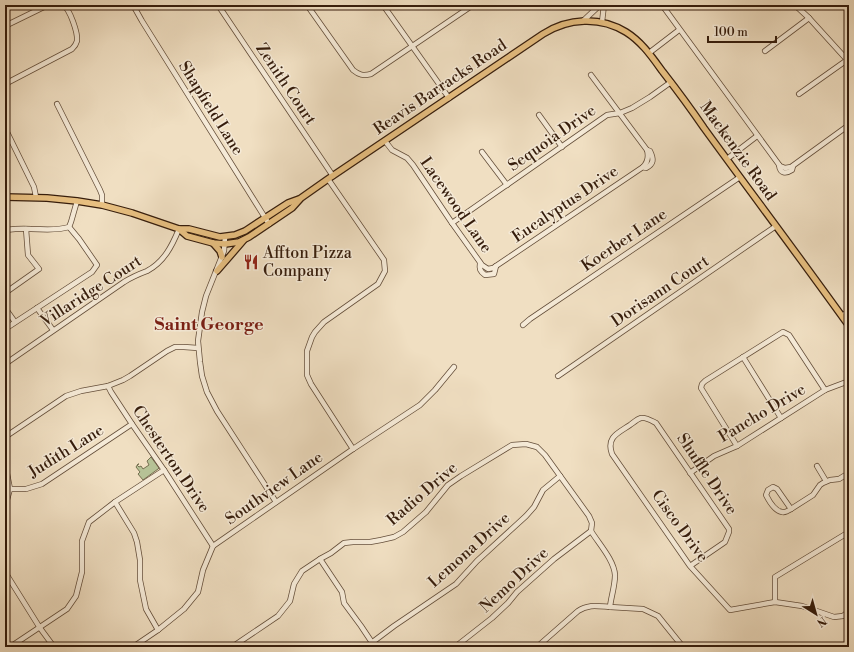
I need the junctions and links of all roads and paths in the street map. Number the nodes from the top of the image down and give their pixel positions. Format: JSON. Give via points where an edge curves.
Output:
{"nodes":[{"id":1,"x":48,"y":5,"type":"edge"},
{"id":2,"x":63,"y":5,"type":"edge"},
{"id":3,"x":133,"y":5,"type":"edge"},
{"id":4,"x":218,"y":5,"type":"edge"},
{"id":5,"x":307,"y":5,"type":"edge"},
{"id":6,"x":383,"y":5,"type":"edge"},
{"id":7,"x":473,"y":5,"type":"edge"},
{"id":8,"x":600,"y":5,"type":"edge"},
{"id":9,"x":604,"y":5,"type":"edge"},
{"id":10,"x":662,"y":5,"type":"edge"},
{"id":11,"x":795,"y":5,"type":"edge"},
{"id":12,"x":809,"y":18,"type":"junction"},
{"id":13,"x":582,"y":21,"type":"junction"},
{"id":14,"x":602,"y":22,"type":"junction"},
{"id":15,"x":5,"y":26,"type":"edge"},
{"id":16,"x":679,"y":30,"type":"junction"},
{"id":17,"x":412,"y":46,"type":"junction"},
{"id":18,"x":765,"y":51,"type":"dead end"},
{"id":19,"x":649,"y":53,"type":"junction"},
{"id":20,"x":848,"y":61,"type":"edge"},
{"id":21,"x":591,"y":75,"type":"dead end"},
{"id":22,"x":671,"y":82,"type":"junction"},
{"id":23,"x":5,"y":84,"type":"edge"},
{"id":24,"x":798,"y":94,"type":"dead end"},
{"id":25,"x":449,"y":98,"type":"junction"},
{"id":26,"x":57,"y":104,"type":"dead end"},
{"id":27,"x":620,"y":113,"type":"junction"},
{"id":28,"x":539,"y":115,"type":"dead end"},
{"id":29,"x":849,"y":125,"type":"edge"},
{"id":30,"x":5,"y":128,"type":"edge"},
{"id":31,"x":757,"y":136,"type":"junction"},
{"id":32,"x":385,"y":141,"type":"junction"},
{"id":33,"x":562,"y":146,"type":"junction"},
{"id":34,"x":647,"y":150,"type":"junction"},
{"id":35,"x":482,"y":152,"type":"dead end"},
{"id":36,"x":727,"y":159,"type":"junction"},
{"id":37,"x":643,"y":167,"type":"junction"},
{"id":38,"x":740,"y":176,"type":"junction"},
{"id":39,"x":330,"y":178,"type":"junction"},
{"id":40,"x":507,"y":185,"type":"junction"},
{"id":41,"x":5,"y":197,"type":"edge"},
{"id":42,"x":36,"y":197,"type":"junction"},
{"id":43,"x":301,"y":198,"type":"junction"},
{"id":44,"x":77,"y":201,"type":"junction"},
{"id":45,"x":102,"y":206,"type":"junction"},
{"id":46,"x":265,"y":218,"type":"junction"},
{"id":47,"x":452,"y":223,"type":"junction"},
{"id":48,"x":269,"y":224,"type":"junction"},
{"id":49,"x":776,"y":226,"type":"junction"},
{"id":50,"x":69,"y":227,"type":"junction"},
{"id":51,"x":26,"y":229,"type":"junction"},
{"id":52,"x":179,"y":229,"type":"junction"},
{"id":53,"x":5,"y":230,"type":"edge"},
{"id":54,"x":225,"y":236,"type":"junction"},
{"id":55,"x":244,"y":240,"type":"junction"},
{"id":56,"x":213,"y":243,"type":"junction"},
{"id":57,"x":225,"y":244,"type":"junction"},
{"id":58,"x":222,"y":257,"type":"junction"},
{"id":59,"x":480,"y":263,"type":"junction"},
{"id":60,"x":496,"y":266,"type":"junction"},
{"id":61,"x":488,"y":269,"type":"joint"},
{"id":62,"x":217,"y":271,"type":"junction"},
{"id":63,"x":5,"y":293,"type":"edge"},
{"id":64,"x":5,"y":308,"type":"edge"},
{"id":65,"x":37,"y":308,"type":"junction"},
{"id":66,"x":849,"y":311,"type":"edge"},
{"id":67,"x":842,"y":316,"type":"junction"},
{"id":68,"x":15,"y":322,"type":"junction"},
{"id":69,"x":523,"y":325,"type":"dead end"},
{"id":70,"x":849,"y":326,"type":"edge"},
{"id":71,"x":5,"y":329,"type":"edge"},
{"id":72,"x":53,"y":330,"type":"junction"},
{"id":73,"x":198,"y":348,"type":"junction"},
{"id":74,"x":743,"y":357,"type":"junction"},
{"id":75,"x":5,"y":364,"type":"edge"},
{"id":76,"x":454,"y":367,"type":"dead end"},
{"id":77,"x":558,"y":376,"type":"dead end"},
{"id":78,"x":849,"y":381,"type":"edge"},
{"id":79,"x":108,"y":386,"type":"junction"},
{"id":80,"x":825,"y":390,"type":"junction"},
{"id":81,"x":781,"y":418,"type":"junction"},
{"id":82,"x":656,"y":423,"type":"joint"},
{"id":83,"x":132,"y":424,"type":"junction"},
{"id":84,"x":5,"y":437,"type":"edge"},
{"id":85,"x":737,"y":446,"type":"junction"},
{"id":86,"x":353,"y":449,"type":"junction"},
{"id":87,"x":5,"y":463,"type":"edge"},
{"id":88,"x":817,"y":466,"type":"dead end"},
{"id":89,"x":164,"y":470,"type":"junction"},
{"id":90,"x":690,"y":473,"type":"junction"},
{"id":91,"x":849,"y":473,"type":"edge"},
{"id":92,"x":560,"y":476,"type":"junction"},
{"id":93,"x":826,"y":481,"type":"junction"},
{"id":94,"x":10,"y":489,"type":"junction"},
{"id":95,"x":115,"y":502,"type":"junction"},
{"id":96,"x":276,"y":502,"type":"junction"},
{"id":97,"x":5,"y":507,"type":"edge"},
{"id":98,"x":791,"y":509,"type":"junction"},
{"id":99,"x":591,"y":531,"type":"junction"},
{"id":100,"x":849,"y":532,"type":"edge"},
{"id":101,"x":213,"y":546,"type":"junction"},
{"id":102,"x":320,"y":559,"type":"junction"},
{"id":103,"x":690,"y":566,"type":"junction"},
{"id":104,"x":5,"y":572,"type":"edge"},
{"id":105,"x":775,"y":602,"type":"junction"},
{"id":106,"x":610,"y":607,"type":"junction"},
{"id":107,"x":849,"y":612,"type":"edge"},
{"id":108,"x":40,"y":628,"type":"junction"},
{"id":109,"x":158,"y":630,"type":"junction"},
{"id":110,"x":374,"y":645,"type":"edge"},
{"id":111,"x":10,"y":647,"type":"edge"},
{"id":112,"x":54,"y":647,"type":"edge"},
{"id":113,"x":133,"y":647,"type":"edge"},
{"id":114,"x":232,"y":647,"type":"edge"},
{"id":115,"x":366,"y":647,"type":"edge"},
{"id":116,"x":455,"y":647,"type":"edge"},
{"id":117,"x":537,"y":647,"type":"edge"},
{"id":118,"x":682,"y":647,"type":"edge"}],
"edges":[{"from":1,"to":15,"type":"street"},
{"from":2,"to":23,"type":"street","via":[[74,24],[76,45]]},
{"from":3,"to":46,"type":"street","name":"Shapfield Lane"},
{"from":4,"to":39,"type":"street","name":"Zenith Court"},
{"from":5,"to":17,"type":"street","via":[[359,75],[371,74]]},
{"from":6,"to":17,"type":"street"},
{"from":7,"to":17,"type":"street"},
{"from":8,"to":13,"type":"street"},
{"from":9,"to":14,"type":"street"},
{"from":10,"to":16,"type":"street"},
{"from":11,"to":12,"type":"street"},
{"from":12,"to":18,"type":"street"},
{"from":12,"to":20,"type":"street"},
{"from":13,"to":14,"type":"main road","name":"Reavis Barracks Road"},
{"from":13,"to":25,"type":"main road","name":"Reavis Barracks Road","via":[[566,23],[549,30]]},
{"from":14,"to":19,"type":"main road","name":"Mackenzie Road","via":[[620,28]]},
{"from":16,"to":19,"type":"street"},
{"from":16,"to":31,"type":"street"},
{"from":17,"to":25,"type":"street"},
{"from":19,"to":22,"type":"main road","name":"Mackenzie Road"},
{"from":20,"to":24,"type":"street"},
{"from":21,"to":27,"type":"street"},
{"from":22,"to":27,"type":"street","name":"Sequoia Drive"},
{"from":22,"to":36,"type":"main road","name":"Mackenzie Road"},
{"from":25,"to":32,"type":"main road","name":"Reavis Barracks Road"},
{"from":26,"to":45,"type":"street","via":[[100,190]]},
{"from":27,"to":33,"type":"street","name":"Sequoia Drive","via":[[607,115]]},
{"from":27,"to":34,"type":"street"},
{"from":28,"to":33,"type":"street"},
{"from":29,"to":31,"type":"street","via":[[793,166],[785,168],[779,165]]},
{"from":30,"to":42,"type":"street","via":[[34,187]]},
{"from":31,"to":36,"type":"street"},
{"from":32,"to":39,"type":"main road","name":"Reavis Barracks Road"},
{"from":32,"to":47,"type":"street","name":"Lacewood Lane","via":[[392,150],[410,161]]},
{"from":33,"to":40,"type":"street","name":"Sequoia Drive"},
{"from":34,"to":37,"type":"street","name":"Eucalyptus Drive","via":[[649,155]]},
{"from":34,"to":37,"type":"street","via":[[654,158],[650,166]]},
{"from":35,"to":40,"type":"street"},
{"from":36,"to":38,"type":"main road","name":"Mackenzie Road"},
{"from":37,"to":60,"type":"street","name":"Eucalyptus Drive"},
{"from":38,"to":49,"type":"main road","name":"Mackenzie Road"},
{"from":38,"to":69,"type":"street","name":"Koerber Lane"},
{"from":39,"to":43,"type":"main road","name":"Reavis Barracks Road"},
{"from":39,"to":86,"type":"street","name":"Zenith Court","via":[[384,260],[385,266],[378,284],[319,326],[307,351],[307,375],[310,384]]},
{"from":40,"to":47,"type":"street","name":"Sequoia Drive"},
{"from":41,"to":42,"type":"main road","name":"Reavis Barracks Road"},
{"from":42,"to":44,"type":"main road","name":"Reavis Barracks Road"},
{"from":43,"to":46,"type":"main road","name":"Reavis Barracks Road"},
{"from":43,"to":48,"type":"main road","name":"Reavis Barracks Road","via":[[292,208]]},
{"from":44,"to":45,"type":"main road","name":"Reavis Barracks Road"},
{"from":44,"to":50,"type":"street"},
{"from":45,"to":52,"type":"main road","name":"Reavis Barracks Road"},
{"from":46,"to":48,"type":"street","name":"Shapfield Lane"},
{"from":46,"to":54,"type":"main road","name":"Reavis Barracks Road","via":[[241,233]]},
{"from":47,"to":59,"type":"street","name":"Lacewood Lane"},
{"from":48,"to":55,"type":"main road","name":"Reavis Barracks Road"},
{"from":49,"to":67,"type":"main road","name":"Mackenzie Road"},
{"from":49,"to":77,"type":"street","name":"Dorisann Court"},
{"from":50,"to":51,"type":"street","via":[[62,230]]},
{"from":50,"to":65,"type":"street","via":[[97,265],[92,272]]},
{"from":51,"to":53,"type":"street"},
{"from":51,"to":63,"type":"street","via":[[28,255],[39,269]]},
{"from":52,"to":54,"type":"main road","name":"Reavis Barracks Road"},
{"from":52,"to":56,"type":"main road","name":"Reavis Barracks Road","via":[[187,236]]},
{"from":52,"to":72,"type":"street","name":"Villaridge Court","via":[[170,249],[156,265],[124,282]]},
{"from":54,"to":57,"type":"street"},
{"from":55,"to":57,"type":"main road","name":"Reavis Barracks Road"},
{"from":55,"to":62,"type":"main road"},
{"from":56,"to":57,"type":"main road","name":"Reavis Barracks Road"},
{"from":56,"to":58,"type":"main road"},
{"from":57,"to":58,"type":"street"},
{"from":58,"to":62,"type":"street"},
{"from":59,"to":60,"type":"street","name":"Eucalyptus Drive","via":[[479,268],[485,275],[494,274]]},
{"from":59,"to":61,"type":"street","name":"Lacewood Lane"},
{"from":60,"to":61,"type":"street","name":"Eucalyptus Drive"},
{"from":62,"to":73,"type":"street","via":[[202,312]]},
{"from":64,"to":68,"type":"street"},
{"from":65,"to":68,"type":"street"},
{"from":65,"to":72,"type":"street"},
{"from":66,"to":67,"type":"street"},
{"from":67,"to":70,"type":"main road","name":"Mackenzie Road"},
{"from":68,"to":71,"type":"street"},
{"from":72,"to":75,"type":"street","name":"Villaridge Court"},
{"from":73,"to":79,"type":"street","via":[[171,349],[130,376]]},
{"from":73,"to":96,"type":"street","via":[[205,386],[217,412]]},
{"from":74,"to":80,"type":"street","via":[[783,332],[789,335]]},
{"from":74,"to":81,"type":"street"},
{"from":74,"to":85,"type":"street","via":[[705,381],[701,388]]},
{"from":76,"to":86,"type":"street","name":"Southview Lane","via":[[420,405]]},
{"from":78,"to":80,"type":"street","name":"Pancho Drive"},
{"from":79,"to":83,"type":"street","name":"Chesterton Drive"},
{"from":79,"to":84,"type":"street","via":[[66,396]]},
{"from":80,"to":81,"type":"street","name":"Pancho Drive"},
{"from":81,"to":85,"type":"street","name":"Pancho Drive"},
{"from":82,"to":90,"type":"street","name":"Shuffle Drive"},
{"from":82,"to":103,"type":"street","name":"Cisco Drive","via":[[640,418],[614,436],[610,448]]},
{"from":83,"to":89,"type":"street","name":"Chesterton Drive"},
{"from":83,"to":94,"type":"street","name":"Judith Lane","via":[[42,484],[26,490]]},
{"from":85,"to":90,"type":"street","name":"Pancho Drive","via":[[714,456]]},
{"from":86,"to":96,"type":"street","name":"Southview Lane"},
{"from":87,"to":94,"type":"street"},
{"from":88,"to":93,"type":"street"},
{"from":89,"to":95,"type":"street"},
{"from":89,"to":101,"type":"street","name":"Chesterton Drive"},
{"from":90,"to":103,"type":"street","name":"Shuffle Drive","via":[[729,528],[725,542]]},
{"from":91,"to":93,"type":"street","via":[[838,479]]},
{"from":92,"to":99,"type":"street","name":"Radio Drive","via":[[592,523]]},
{"from":92,"to":102,"type":"street","name":"Radio Drive","via":[[537,447],[526,444],[512,445],[448,485],[426,512],[403,532],[381,540],[344,543]]},
{"from":92,"to":110,"type":"street","name":"Lemona Drive","via":[[543,490],[526,516],[456,584],[394,626]]},
{"from":93,"to":98,"type":"street","via":[[813,495]]},
{"from":94,"to":97,"type":"street"},
{"from":95,"to":108,"type":"street","via":[[89,522],[82,542],[82,572],[76,596],[67,610]]},
{"from":95,"to":109,"type":"street","via":[[134,533],[146,608]]},
{"from":96,"to":101,"type":"street","name":"Southview Lane"},
{"from":98,"to":98,"type":"street","via":[[782,513],[777,510],[766,495],[768,490],[772,487],[777,489]]},
{"from":99,"to":106,"type":"street","name":"Radio Drive","via":[[611,561],[615,575]]},
{"from":99,"to":116,"type":"street","name":"Nemo Drive","via":[[554,559],[492,618]]},
{"from":100,"to":105,"type":"street","via":[[775,578]]},
{"from":101,"to":109,"type":"street","via":[[203,570],[198,592],[184,609]]},
{"from":102,"to":110,"type":"street","via":[[342,592],[344,603]]},
{"from":102,"to":114,"type":"street","name":"Radio Drive","via":[[302,571],[294,584],[290,602],[278,616]]},
{"from":103,"to":105,"type":"street","name":"Cisco Drive","via":[[730,610]]},
{"from":104,"to":108,"type":"street"},
{"from":105,"to":107,"type":"street","via":[[802,606],[834,617]]},
{"from":106,"to":117,"type":"street","via":[[584,607]]},
{"from":106,"to":118,"type":"street","via":[[643,610],[658,616]]},
{"from":108,"to":111,"type":"street"},
{"from":108,"to":112,"type":"street"},
{"from":109,"to":113,"type":"street"},
{"from":110,"to":115,"type":"street","name":"Lemona Drive"}]}
